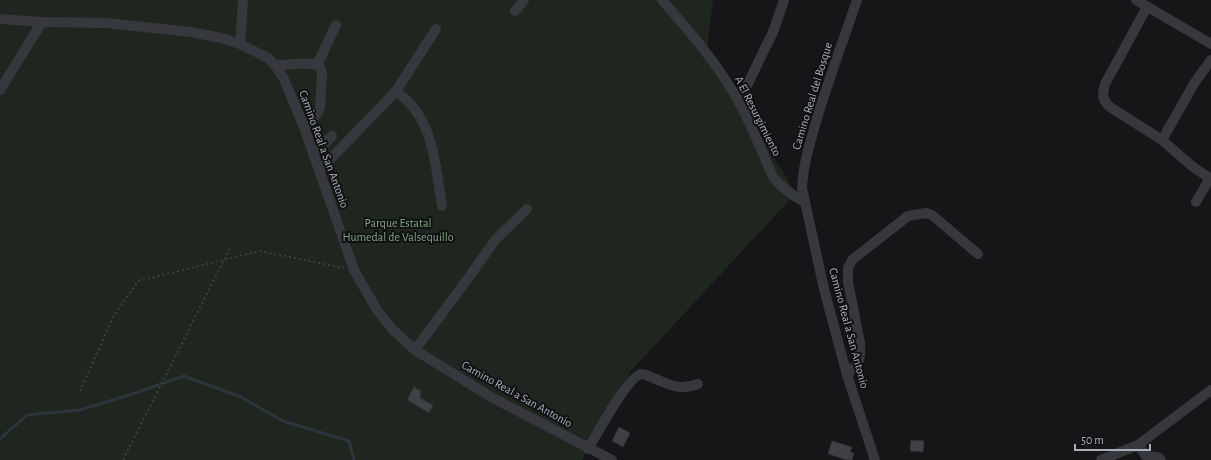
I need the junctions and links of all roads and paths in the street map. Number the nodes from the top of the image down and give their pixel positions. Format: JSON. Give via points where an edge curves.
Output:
{"nodes":[{"id":1,"x":242,"y":0,"type":"edge"},
{"id":2,"x":524,"y":0,"type":"edge"},
{"id":3,"x":662,"y":0,"type":"edge"},
{"id":4,"x":784,"y":0,"type":"edge"},
{"id":5,"x":857,"y":0,"type":"edge"},
{"id":6,"x":1136,"y":0,"type":"edge"},
{"id":7,"x":1147,"y":7,"type":"junction"},
{"id":8,"x":515,"y":11,"type":"dead end"},
{"id":9,"x":0,"y":19,"type":"edge"},
{"id":10,"x":42,"y":22,"type":"junction"},
{"id":11,"x":336,"y":25,"type":"dead end"},
{"id":12,"x":436,"y":29,"type":"dead end"},
{"id":13,"x":240,"y":44,"type":"junction"},
{"id":14,"x":1211,"y":44,"type":"edge"},
{"id":15,"x":1211,"y":60,"type":"edge"},
{"id":16,"x":276,"y":65,"type":"junction"},
{"id":17,"x":317,"y":65,"type":"junction"},
{"id":18,"x":0,"y":90,"type":"edge"},
{"id":19,"x":396,"y":91,"type":"junction"},
{"id":20,"x":739,"y":102,"type":"junction"},
{"id":21,"x":304,"y":127,"type":"junction"},
{"id":22,"x":332,"y":136,"type":"dead end"},
{"id":23,"x":1162,"y":140,"type":"junction"},
{"id":24,"x":314,"y":155,"type":"junction"},
{"id":25,"x":319,"y":171,"type":"junction"},
{"id":26,"x":804,"y":202,"type":"junction"},
{"id":27,"x":1196,"y":202,"type":"dead end"},
{"id":28,"x":442,"y":206,"type":"dead end"},
{"id":29,"x":527,"y":209,"type":"dead end"},
{"id":30,"x":230,"y":248,"type":"dead end"},
{"id":31,"x":978,"y":254,"type":"dead end"},
{"id":32,"x":224,"y":260,"type":"junction"},
{"id":33,"x":354,"y":270,"type":"junction"},
{"id":34,"x":415,"y":350,"type":"junction"},
{"id":35,"x":847,"y":374,"type":"junction"},
{"id":36,"x":698,"y":384,"type":"dead end"},
{"id":37,"x":1211,"y":390,"type":"edge"},
{"id":38,"x":80,"y":391,"type":"dead end"},
{"id":39,"x":1138,"y":444,"type":"junction"},
{"id":40,"x":588,"y":449,"type":"junction"},
{"id":41,"x":123,"y":460,"type":"edge"},
{"id":42,"x":612,"y":460,"type":"edge"},
{"id":43,"x":875,"y":460,"type":"edge"},
{"id":44,"x":1101,"y":460,"type":"edge"},
{"id":45,"x":1161,"y":460,"type":"edge"}],
"edges":[{"from":1,"to":13,"type":"street"},
{"from":2,"to":8,"type":"street"},
{"from":3,"to":20,"type":"street","name":"A El Resurgimiento","via":[[705,51]]},
{"from":4,"to":20,"type":"street","via":[[773,32]]},
{"from":5,"to":26,"type":"street","name":"Camino Real del Bosque","via":[[810,142],[802,175]]},
{"from":6,"to":7,"type":"street"},
{"from":7,"to":14,"type":"street"},
{"from":7,"to":23,"type":"street","via":[[1102,92],[1110,107]]},
{"from":9,"to":10,"type":"street","name":"Camino Real a San Antonio"},
{"from":10,"to":13,"type":"street","name":"Camino Real a San Antonio","via":[[106,23],[168,28]]},
{"from":10,"to":18,"type":"street"},
{"from":11,"to":17,"type":"street"},
{"from":12,"to":19,"type":"street"},
{"from":13,"to":16,"type":"street","name":"Camino Real a San Antonio","via":[[258,52]]},
{"from":15,"to":23,"type":"street","via":[[1195,82]]},
{"from":16,"to":17,"type":"street"},
{"from":16,"to":21,"type":"street","name":"Camino Real a San Antonio"},
{"from":17,"to":21,"type":"street","via":[[321,68],[322,74],[320,108]]},
{"from":19,"to":25,"type":"street"},
{"from":19,"to":28,"type":"street","via":[[412,105],[427,129]]},
{"from":20,"to":26,"type":"street","name":"A El Resurgimiento","via":[[773,177],[792,195]]},
{"from":21,"to":24,"type":"street","name":"Camino Real a San Antonio"},
{"from":22,"to":24,"type":"street"},
{"from":23,"to":27,"type":"street","via":[[1210,178]]},
{"from":24,"to":25,"type":"street","name":"Camino Real a San Antonio"},
{"from":25,"to":33,"type":"street","name":"Camino Real a San Antonio"},
{"from":26,"to":35,"type":"street","name":"Camino Real a San Antonio"},
{"from":29,"to":34,"type":"street","via":[[494,240]]},
{"from":30,"to":32,"type":"path"},
{"from":31,"to":35,"type":"street","via":[[932,215],[926,213],[908,216],[852,260],[848,268],[848,282],[861,353],[858,363]]},
{"from":32,"to":33,"type":"path","via":[[260,251]]},
{"from":32,"to":38,"type":"path","via":[[138,281],[113,318]]},
{"from":32,"to":41,"type":"path"},
{"from":33,"to":34,"type":"street","name":"Camino Real a San Antonio","via":[[377,310],[392,329]]},
{"from":34,"to":40,"type":"street","name":"Camino Real a San Antonio","via":[[491,397]]},
{"from":35,"to":43,"type":"street","name":"Camino Real a San Antonio"},
{"from":36,"to":40,"type":"street","via":[[678,388],[644,374],[637,376],[627,386]]},
{"from":37,"to":39,"type":"street"},
{"from":39,"to":44,"type":"street"},
{"from":39,"to":45,"type":"street","via":[[1146,456]]},
{"from":40,"to":42,"type":"street","name":"Camino Real a San Antonio"}]}
